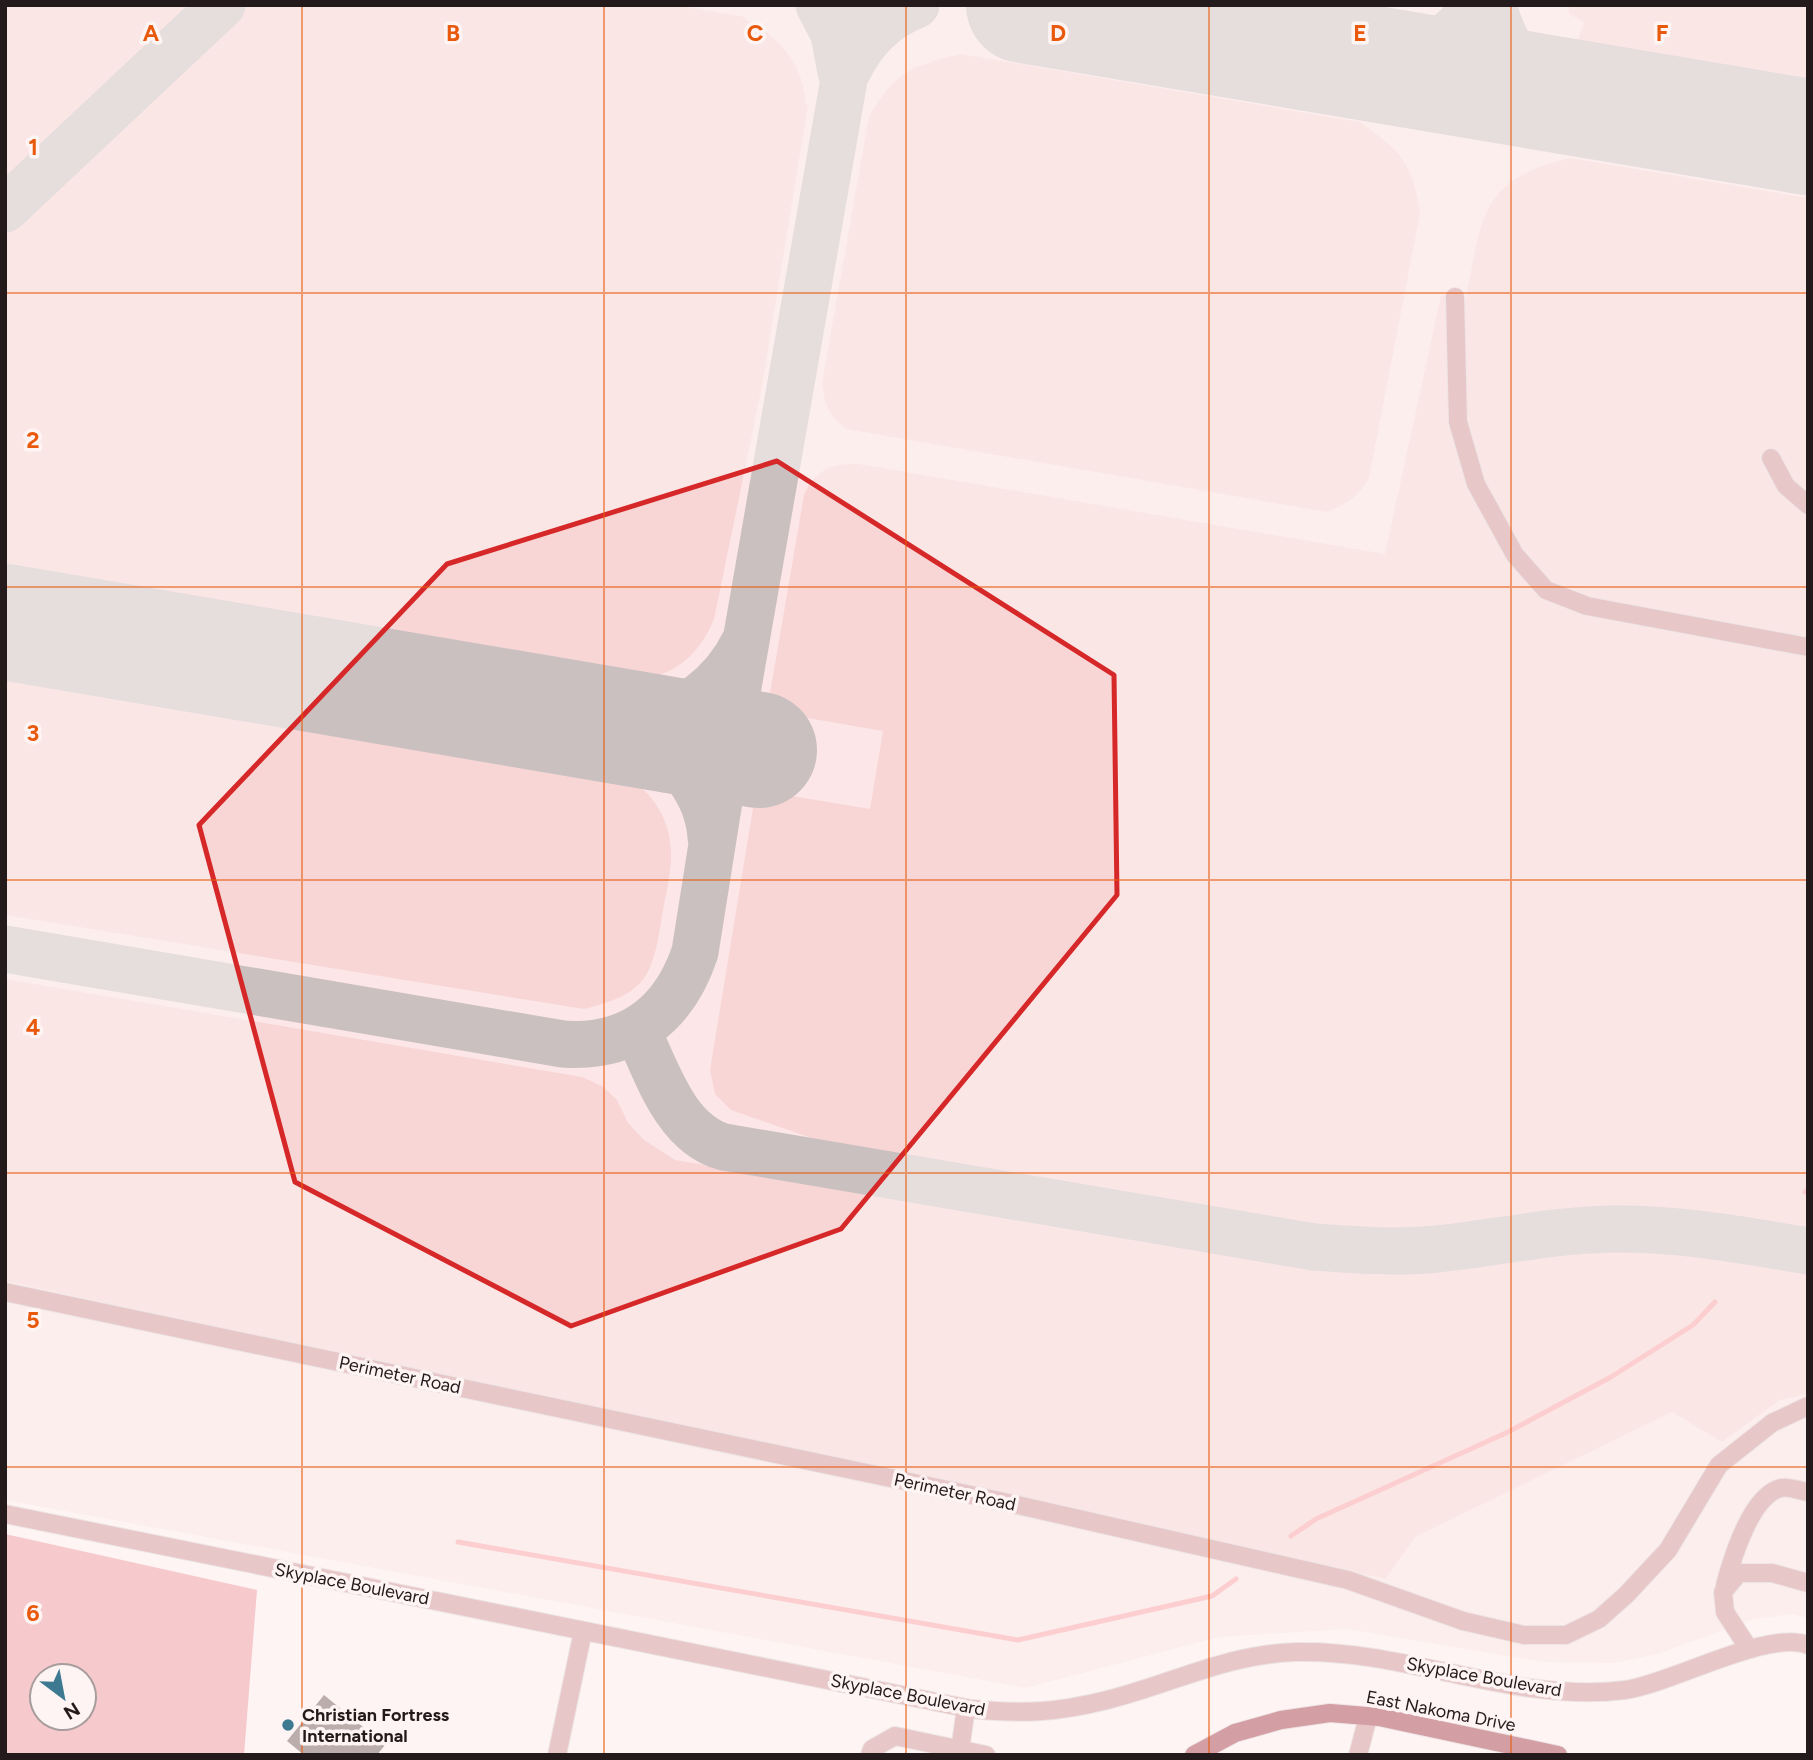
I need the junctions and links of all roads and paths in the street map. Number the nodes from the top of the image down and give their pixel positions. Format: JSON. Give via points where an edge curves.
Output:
{"nodes":[{"id":1,"x":1455,"y":297,"type":"dead end"},
{"id":2,"x":1771,"y":458,"type":"dead end"},
{"id":3,"x":1808,"y":505,"type":"edge"},
{"id":4,"x":1808,"y":648,"type":"edge"},
{"id":5,"x":5,"y":1292,"type":"edge"},
{"id":6,"x":1808,"y":1406,"type":"edge"},
{"id":7,"x":1808,"y":1492,"type":"edge"},
{"id":8,"x":5,"y":1514,"type":"edge"},
{"id":9,"x":1808,"y":1583,"type":"edge"},
{"id":10,"x":1723,"y":1592,"type":"junction"},
{"id":11,"x":583,"y":1630,"type":"junction"},
{"id":12,"x":1808,"y":1645,"type":"edge"},
{"id":13,"x":1749,"y":1649,"type":"junction"},
{"id":14,"x":967,"y":1708,"type":"junction"},
{"id":15,"x":1368,"y":1717,"type":"junction"},
{"id":16,"x":960,"y":1749,"type":"junction"},
{"id":17,"x":557,"y":1755,"type":"edge"},
{"id":18,"x":870,"y":1755,"type":"edge"},
{"id":19,"x":986,"y":1755,"type":"edge"},
{"id":20,"x":1194,"y":1755,"type":"edge"},
{"id":21,"x":1358,"y":1755,"type":"edge"},
{"id":22,"x":1558,"y":1755,"type":"edge"}],
"edges":[{"from":1,"to":4,"type":"street","via":[[1458,422],[1476,484],[1516,555],[1546,590],[1587,606]]},
{"from":2,"to":3,"type":"street","via":[[1786,486]]},
{"from":5,"to":6,"type":"street","name":"Perimeter Road","via":[[1000,1501],[1335,1577],[1463,1621],[1524,1635],[1566,1635],[1600,1619],[1668,1550],[1719,1465],[1772,1423]]},
{"from":7,"to":10,"type":"street","via":[[1782,1488],[1765,1496],[1734,1553]]},
{"from":8,"to":11,"type":"street","name":"Skyplace Boulevard"},
{"from":9,"to":10,"type":"street","via":[[1772,1573],[1739,1573]]},
{"from":10,"to":13,"type":"street","via":[[1725,1612]]},
{"from":11,"to":14,"type":"street","name":"Skyplace Boulevard"},
{"from":11,"to":17,"type":"street"},
{"from":12,"to":13,"type":"street","name":"Skyplace Boulevard","via":[[1783,1642]]},
{"from":13,"to":14,"type":"street","name":"Skyplace Boulevard","via":[[1627,1690],[1548,1691],[1365,1655],[1295,1652],[1225,1661],[1108,1700],[1055,1711]]},
{"from":14,"to":16,"type":"street"},
{"from":15,"to":20,"type":"main road","name":"East Nakoma Drive","via":[[1330,1713],[1274,1722],[1235,1733]]},
{"from":15,"to":21,"type":"street"},
{"from":15,"to":22,"type":"main road","name":"East Nakoma Drive"},
{"from":16,"to":18,"type":"street","via":[[895,1736],[872,1749]]},
{"from":16,"to":19,"type":"street"}]}
